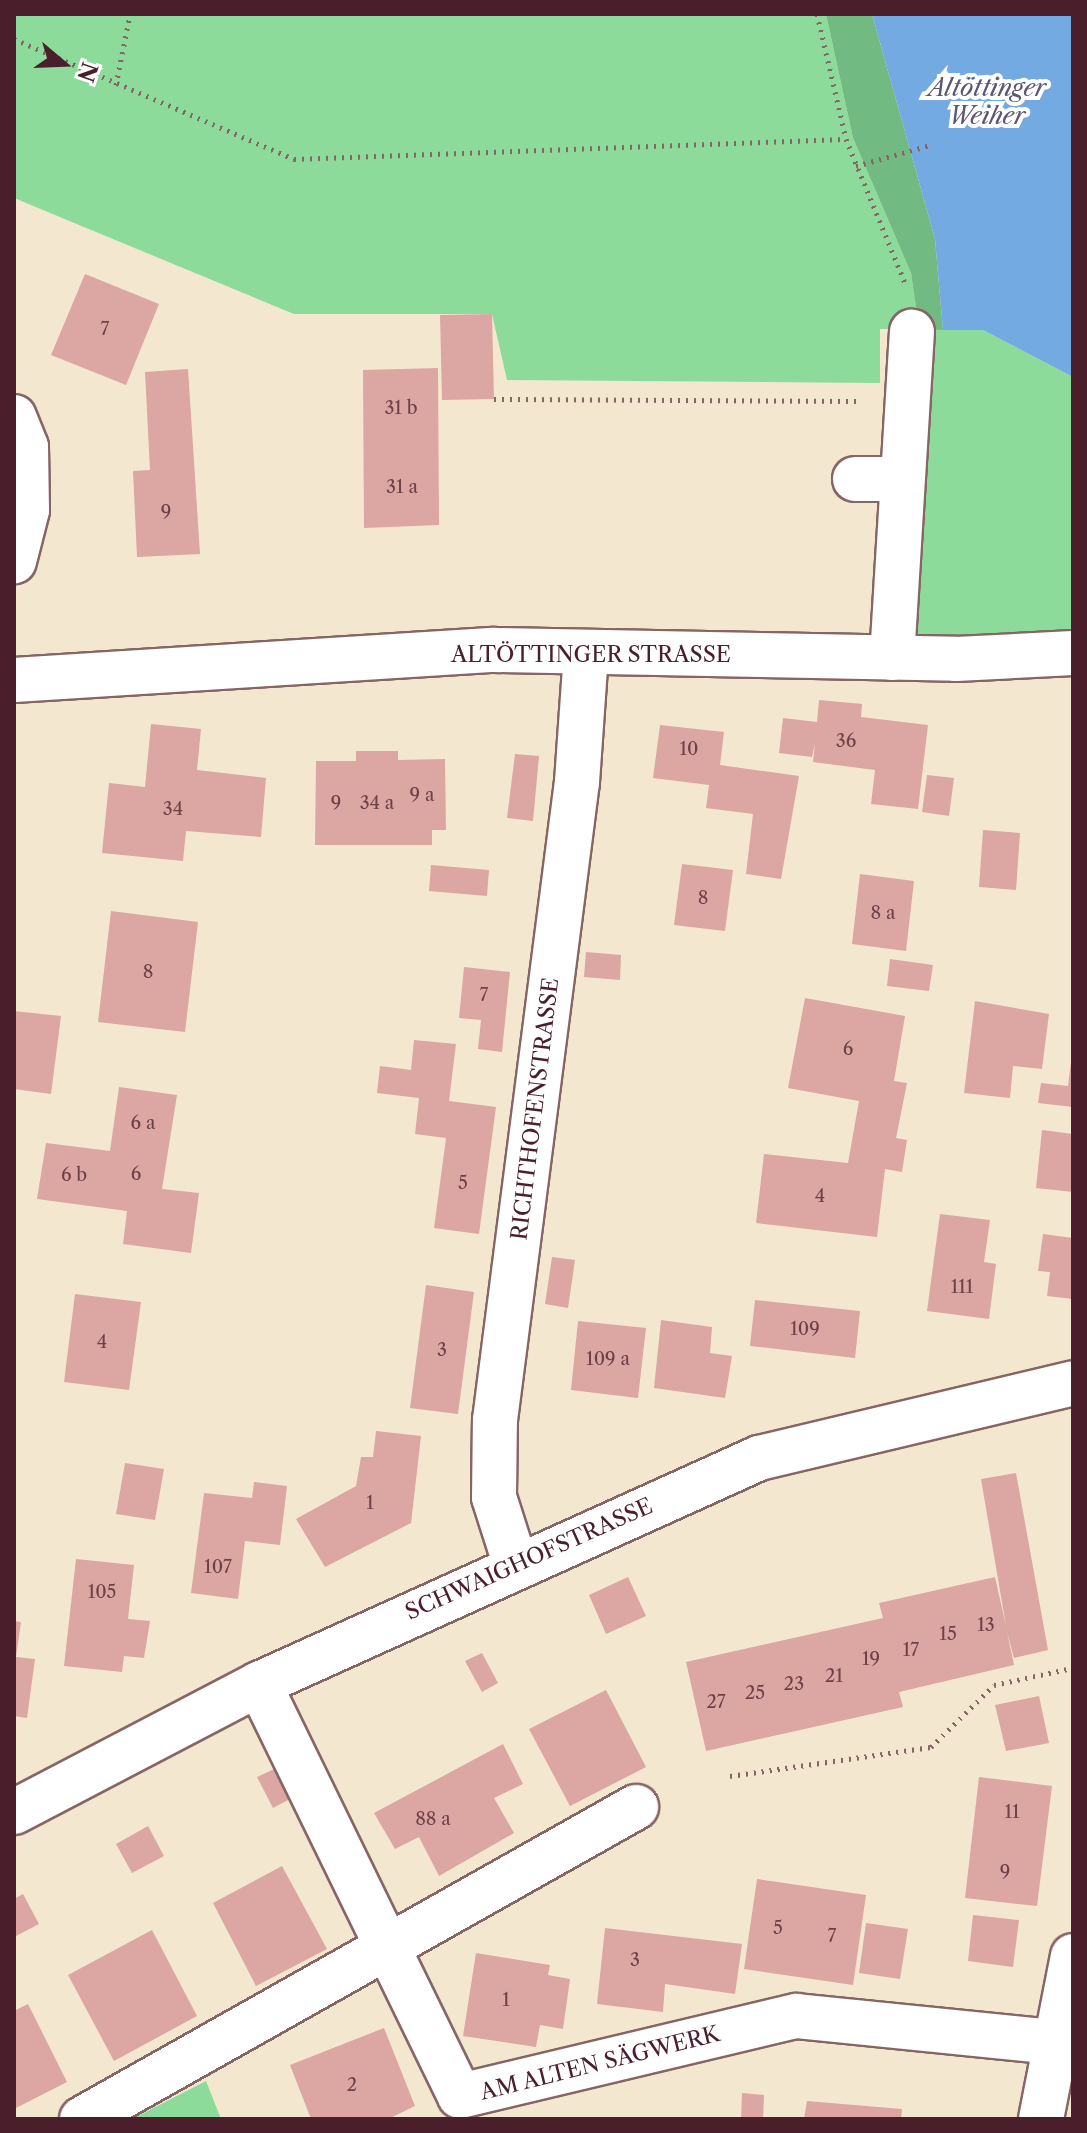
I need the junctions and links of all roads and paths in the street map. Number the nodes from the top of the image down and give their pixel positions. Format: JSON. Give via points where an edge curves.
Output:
{"nodes":[{"id":1,"x":130,"y":14,"type":"edge"},
{"id":2,"x":817,"y":14,"type":"edge"},
{"id":3,"x":14,"y":39,"type":"edge"},
{"id":4,"x":116,"y":85,"type":"junction"},
{"id":5,"x":846,"y":139,"type":"junction"},
{"id":6,"x":930,"y":145,"type":"dead end"},
{"id":7,"x":856,"y":166,"type":"junction"},
{"id":8,"x":912,"y":332,"type":"joint"},
{"id":9,"x":494,"y":399,"type":"dead end"},
{"id":10,"x":909,"y":401,"type":"junction"},
{"id":11,"x":14,"y":417,"type":"edge"},
{"id":12,"x":855,"y":479,"type":"dead end"},
{"id":13,"x":901,"y":479,"type":"junction"},
{"id":14,"x":14,"y":561,"type":"edge"},
{"id":15,"x":586,"y":653,"type":"junction"},
{"id":16,"x":1073,"y":653,"type":"edge"},
{"id":17,"x":892,"y":658,"type":"junction"},
{"id":18,"x":14,"y":680,"type":"edge"},
{"id":19,"x":1073,"y":1383,"type":"edge"},
{"id":20,"x":515,"y":1563,"type":"junction"},
{"id":21,"x":1072,"y":1668,"type":"edge"},
{"id":22,"x":259,"y":1684,"type":"junction"},
{"id":23,"x":730,"y":1776,"type":"dead end"},
{"id":24,"x":636,"y":1807,"type":"dead end"},
{"id":25,"x":14,"y":1812,"type":"edge"},
{"id":26,"x":388,"y":1940,"type":"junction"},
{"id":27,"x":1073,"y":1956,"type":"edge"},
{"id":28,"x":1053,"y":2042,"type":"junction"},
{"id":29,"x":82,"y":2119,"type":"edge"},
{"id":30,"x":1041,"y":2119,"type":"edge"}],
"edges":[{"from":1,"to":4,"type":"path"},
{"from":2,"to":5,"type":"path"},
{"from":3,"to":4,"type":"path"},
{"from":4,"to":5,"type":"path","via":[[294,159]]},
{"from":5,"to":7,"type":"path"},
{"from":6,"to":7,"type":"path"},
{"from":7,"to":8,"type":"path","via":[[905,275]]},
{"from":8,"to":10,"type":"street"},
{"from":9,"to":10,"type":"path"},
{"from":10,"to":13,"type":"street"},
{"from":11,"to":14,"type":"street","via":[[26,447],[27,510]]},
{"from":12,"to":13,"type":"street"},
{"from":13,"to":17,"type":"street"},
{"from":15,"to":17,"type":"street","name":"ALTÖTTINGER STRASSE"},
{"from":15,"to":18,"type":"street","name":"ALTÖTTINGER STRASSE","via":[[494,650]]},
{"from":15,"to":20,"type":"street","name":"RICHTHOFENSTRASSE","via":[[577,782],[495,1420],[494,1497]]},
{"from":16,"to":17,"type":"street","name":"ALTÖTTINGER STRASSE"},
{"from":19,"to":20,"type":"street","name":"SCHWAIGHOFSTRASSE","via":[[759,1458]]},
{"from":20,"to":22,"type":"street","name":"SCHWAIGHOFSTRASSE"},
{"from":21,"to":23,"type":"path","via":[[994,1685],[931,1747]]},
{"from":22,"to":25,"type":"street","name":"SCHWAIGHOFSTRASSE"},
{"from":22,"to":26,"type":"street","name":"AM ALTEN SÄGWERK"},
{"from":24,"to":26,"type":"street"},
{"from":26,"to":28,"type":"street","name":"AM ALTEN SÄGWERK","via":[[460,2096],[797,2016]]},
{"from":26,"to":29,"type":"street"},
{"from":27,"to":28,"type":"street"},
{"from":28,"to":30,"type":"street"}]}
